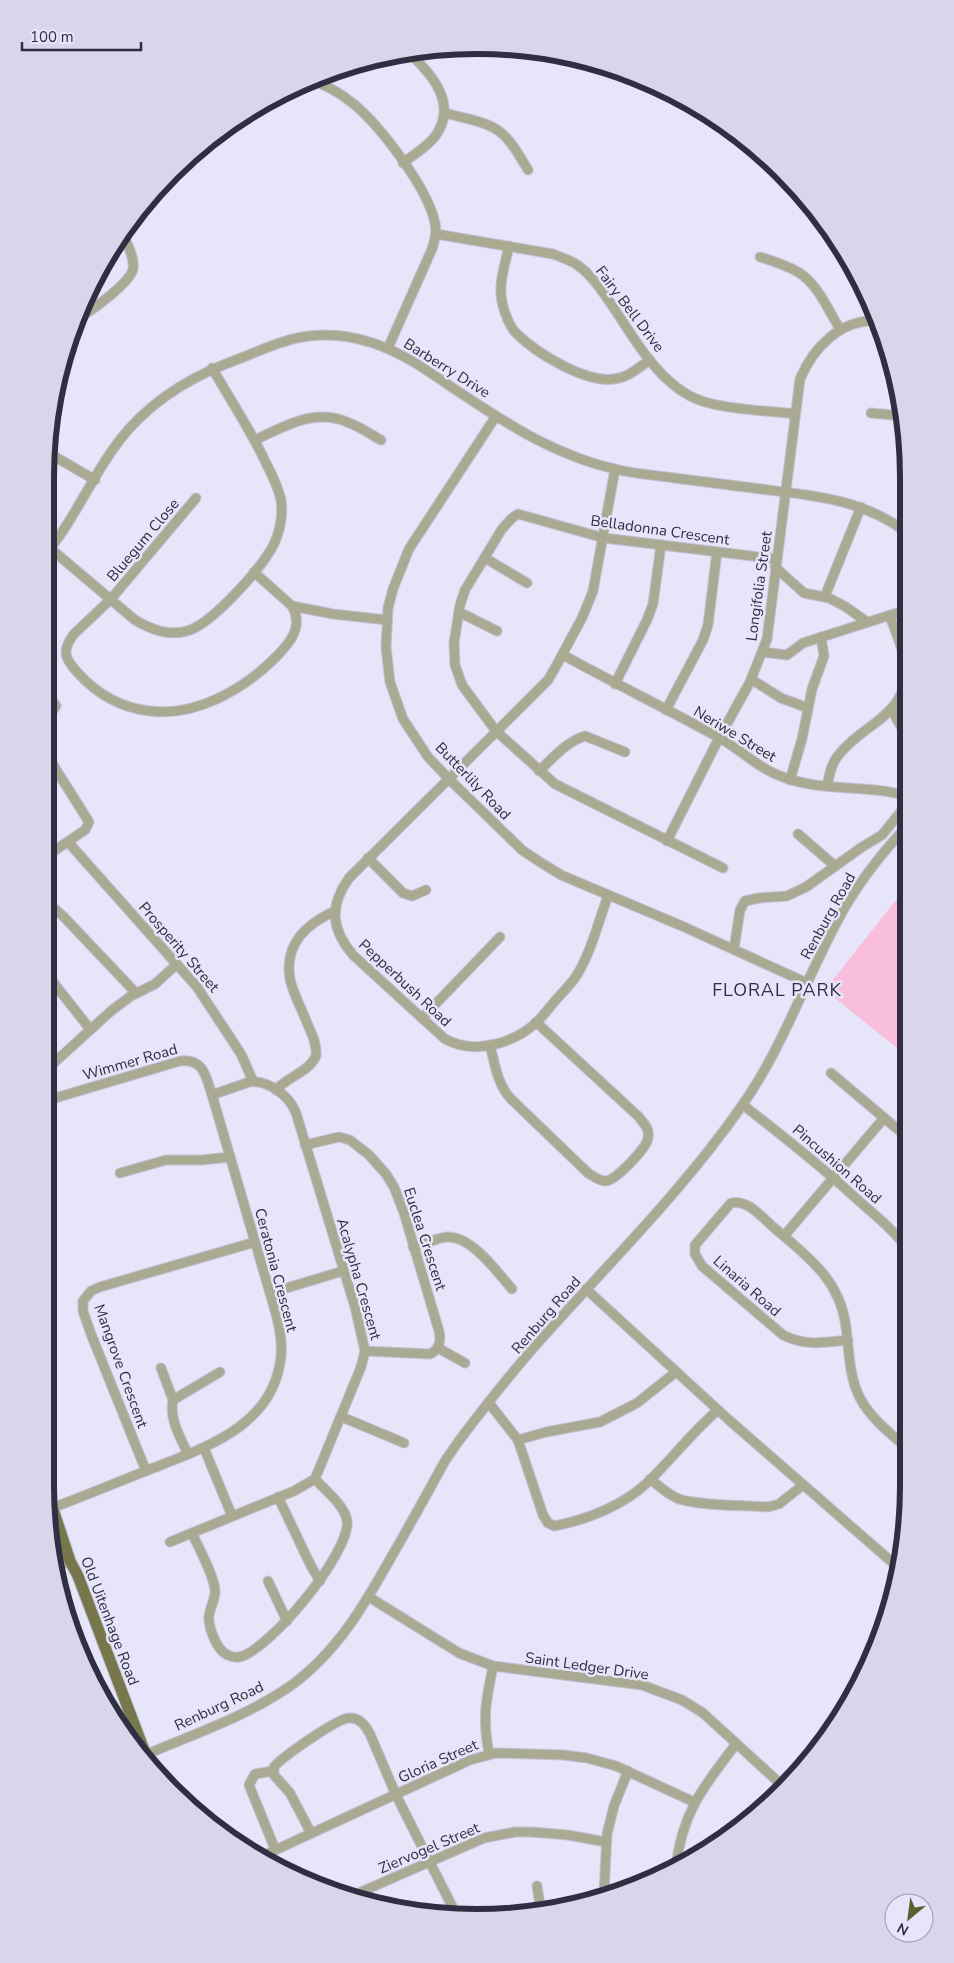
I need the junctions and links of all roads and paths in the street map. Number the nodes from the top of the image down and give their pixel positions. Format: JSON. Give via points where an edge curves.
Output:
{"nodes":[{"id":1,"x":415,"y":58,"type":"edge"},
{"id":2,"x":320,"y":84,"type":"edge"},
{"id":3,"x":445,"y":113,"type":"junction"},
{"id":4,"x":404,"y":163,"type":"junction"},
{"id":5,"x":528,"y":170,"type":"dead end"},
{"id":6,"x":436,"y":234,"type":"junction"},
{"id":7,"x":125,"y":241,"type":"edge"},
{"id":8,"x":509,"y":246,"type":"junction"},
{"id":9,"x":760,"y":257,"type":"dead end"},
{"id":10,"x":88,"y":310,"type":"edge"},
{"id":11,"x":871,"y":322,"type":"edge"},
{"id":12,"x":840,"y":329,"type":"junction"},
{"id":13,"x":388,"y":348,"type":"junction"},
{"id":14,"x":650,"y":360,"type":"junction"},
{"id":15,"x":212,"y":368,"type":"junction"},
{"id":16,"x":871,"y":413,"type":"dead end"},
{"id":17,"x":794,"y":414,"type":"junction"},
{"id":18,"x":896,"y":415,"type":"edge"},
{"id":19,"x":496,"y":416,"type":"junction"},
{"id":20,"x":255,"y":440,"type":"junction"},
{"id":21,"x":381,"y":440,"type":"dead end"},
{"id":22,"x":55,"y":456,"type":"edge"},
{"id":23,"x":615,"y":469,"type":"junction"},
{"id":24,"x":95,"y":480,"type":"junction"},
{"id":25,"x":786,"y":492,"type":"junction"},
{"id":26,"x":196,"y":498,"type":"dead end"},
{"id":27,"x":861,"y":507,"type":"junction"},
{"id":28,"x":900,"y":528,"type":"edge"},
{"id":29,"x":604,"y":538,"type":"junction"},
{"id":30,"x":54,"y":543,"type":"edge"},
{"id":31,"x":661,"y":544,"type":"junction"},
{"id":32,"x":717,"y":552,"type":"junction"},
{"id":33,"x":54,"y":556,"type":"edge"},
{"id":34,"x":485,"y":558,"type":"junction"},
{"id":35,"x":776,"y":563,"type":"junction"},
{"id":36,"x":254,"y":572,"type":"junction"},
{"id":37,"x":527,"y":583,"type":"dead end"},
{"id":38,"x":825,"y":596,"type":"junction"},
{"id":39,"x":111,"y":599,"type":"junction"},
{"id":40,"x":292,"y":606,"type":"junction"},
{"id":41,"x":459,"y":612,"type":"junction"},
{"id":42,"x":900,"y":612,"type":"edge"},
{"id":43,"x":890,"y":616,"type":"junction"},
{"id":44,"x":387,"y":620,"type":"junction"},
{"id":45,"x":867,"y":622,"type":"junction"},
{"id":46,"x":497,"y":631,"type":"dead end"},
{"id":47,"x":821,"y":637,"type":"junction"},
{"id":48,"x":900,"y":646,"type":"edge"},
{"id":49,"x":763,"y":652,"type":"junction"},
{"id":50,"x":563,"y":655,"type":"junction"},
{"id":51,"x":751,"y":679,"type":"junction"},
{"id":52,"x":615,"y":684,"type":"junction"},
{"id":53,"x":900,"y":700,"type":"edge"},
{"id":54,"x":808,"y":708,"type":"junction"},
{"id":55,"x":892,"y":709,"type":"junction"},
{"id":56,"x":666,"y":710,"type":"junction"},
{"id":57,"x":900,"y":724,"type":"edge"},
{"id":58,"x":496,"y":731,"type":"junction"},
{"id":59,"x":719,"y":738,"type":"junction"},
{"id":60,"x":625,"y":752,"type":"dead end"},
{"id":61,"x":54,"y":767,"type":"edge"},
{"id":62,"x":539,"y":771,"type":"junction"},
{"id":63,"x":449,"y":779,"type":"junction"},
{"id":64,"x":790,"y":780,"type":"junction"},
{"id":65,"x":827,"y":786,"type":"junction"},
{"id":66,"x":900,"y":794,"type":"edge"},
{"id":67,"x":900,"y":813,"type":"edge"},
{"id":68,"x":798,"y":834,"type":"dead end"},
{"id":69,"x":900,"y":834,"type":"edge"},
{"id":70,"x":667,"y":841,"type":"junction"},
{"id":71,"x":68,"y":842,"type":"junction"},
{"id":72,"x":54,"y":849,"type":"edge"},
{"id":73,"x":368,"y":858,"type":"junction"},
{"id":74,"x":835,"y":866,"type":"junction"},
{"id":75,"x":723,"y":868,"type":"dead end"},
{"id":76,"x":426,"y":890,"type":"dead end"},
{"id":77,"x":608,"y":896,"type":"junction"},
{"id":78,"x":54,"y":909,"type":"edge"},
{"id":79,"x":335,"y":911,"type":"junction"},
{"id":80,"x":500,"y":937,"type":"dead end"},
{"id":81,"x":734,"y":949,"type":"junction"},
{"id":82,"x":177,"y":964,"type":"junction"},
{"id":83,"x":54,"y":983,"type":"edge"},
{"id":84,"x":807,"y":983,"type":"junction"},
{"id":85,"x":136,"y":993,"type":"junction"},
{"id":86,"x":422,"y":1018,"type":"junction"},
{"id":87,"x":536,"y":1022,"type":"junction"},
{"id":88,"x":90,"y":1029,"type":"junction"},
{"id":89,"x":490,"y":1045,"type":"junction"},
{"id":90,"x":194,"y":1061,"type":"joint"},
{"id":91,"x":54,"y":1063,"type":"edge"},
{"id":92,"x":831,"y":1073,"type":"dead end"},
{"id":93,"x":253,"y":1081,"type":"junction"},
{"id":94,"x":276,"y":1090,"type":"junction"},
{"id":95,"x":212,"y":1095,"type":"junction"},
{"id":96,"x":54,"y":1098,"type":"edge"},
{"id":97,"x":743,"y":1105,"type":"junction"},
{"id":98,"x":884,"y":1118,"type":"junction"},
{"id":99,"x":900,"y":1131,"type":"edge"},
{"id":100,"x":305,"y":1145,"type":"junction"},
{"id":101,"x":230,"y":1156,"type":"junction"},
{"id":102,"x":120,"y":1173,"type":"dead end"},
{"id":103,"x":833,"y":1178,"type":"junction"},
{"id":104,"x":784,"y":1236,"type":"junction"},
{"id":105,"x":900,"y":1240,"type":"edge"},
{"id":106,"x":255,"y":1242,"type":"junction"},
{"id":107,"x":413,"y":1247,"type":"junction"},
{"id":108,"x":343,"y":1271,"type":"junction"},
{"id":109,"x":512,"y":1289,"type":"dead end"},
{"id":110,"x":586,"y":1289,"type":"junction"},
{"id":111,"x":270,"y":1293,"type":"junction"},
{"id":112,"x":848,"y":1340,"type":"junction"},
{"id":113,"x":438,"y":1348,"type":"junction"},
{"id":114,"x":365,"y":1352,"type":"junction"},
{"id":115,"x":465,"y":1363,"type":"dead end"},
{"id":116,"x":161,"y":1368,"type":"dead end"},
{"id":117,"x":220,"y":1372,"type":"dead end"},
{"id":118,"x":676,"y":1372,"type":"junction"},
{"id":119,"x":173,"y":1400,"type":"junction"},
{"id":120,"x":488,"y":1403,"type":"junction"},
{"id":121,"x":718,"y":1410,"type":"junction"},
{"id":122,"x":342,"y":1416,"type":"junction"},
{"id":123,"x":518,"y":1440,"type":"junction"},
{"id":124,"x":900,"y":1442,"type":"edge"},
{"id":125,"x":404,"y":1443,"type":"dead end"},
{"id":126,"x":204,"y":1448,"type":"junction"},
{"id":127,"x":188,"y":1454,"type":"junction"},
{"id":128,"x":146,"y":1471,"type":"junction"},
{"id":129,"x":315,"y":1479,"type":"junction"},
{"id":130,"x":650,"y":1479,"type":"junction"},
{"id":131,"x":803,"y":1485,"type":"junction"},
{"id":132,"x":278,"y":1497,"type":"junction"},
{"id":133,"x":55,"y":1507,"type":"edge"},
{"id":134,"x":232,"y":1516,"type":"junction"},
{"id":135,"x":55,"y":1518,"type":"edge"},
{"id":136,"x":192,"y":1533,"type":"junction"},
{"id":137,"x":170,"y":1542,"type":"dead end"},
{"id":138,"x":70,"y":1562,"type":"junction"},
{"id":139,"x":893,"y":1563,"type":"edge"},
{"id":140,"x":61,"y":1565,"type":"edge"},
{"id":141,"x":268,"y":1581,"type":"dead end"},
{"id":142,"x":320,"y":1581,"type":"junction"},
{"id":143,"x":369,"y":1597,"type":"junction"},
{"id":144,"x":287,"y":1621,"type":"junction"},
{"id":145,"x":494,"y":1666,"type":"junction"},
{"id":146,"x":141,"y":1744,"type":"edge"},
{"id":147,"x":736,"y":1744,"type":"junction"},
{"id":148,"x":149,"y":1753,"type":"edge"},
{"id":149,"x":489,"y":1754,"type":"junction"},
{"id":150,"x":273,"y":1771,"type":"junction"},
{"id":151,"x":628,"y":1771,"type":"junction"},
{"id":152,"x":779,"y":1782,"type":"edge"},
{"id":153,"x":396,"y":1795,"type":"junction"},
{"id":154,"x":694,"y":1802,"type":"junction"},
{"id":155,"x":311,"y":1833,"type":"junction"},
{"id":156,"x":606,"y":1842,"type":"junction"},
{"id":157,"x":275,"y":1850,"type":"junction"},
{"id":158,"x":267,"y":1854,"type":"edge"},
{"id":159,"x":678,"y":1859,"type":"edge"},
{"id":160,"x":429,"y":1862,"type":"junction"},
{"id":161,"x":537,"y":1886,"type":"dead end"},
{"id":162,"x":604,"y":1890,"type":"edge"},
{"id":163,"x":359,"y":1893,"type":"edge"},
{"id":164,"x":540,"y":1905,"type":"edge"},
{"id":165,"x":453,"y":1908,"type":"edge"}],
"edges":[{"from":1,"to":3,"type":"street","via":[[437,85]]},
{"from":2,"to":4,"type":"street","via":[[360,108]]},
{"from":3,"to":4,"type":"street","via":[[436,135]]},
{"from":3,"to":5,"type":"street","via":[[499,131]]},
{"from":4,"to":6,"type":"street","via":[[429,202]]},
{"from":6,"to":8,"type":"street","name":"Fairy Bell Drive"},
{"from":6,"to":13,"type":"street"},
{"from":7,"to":10,"type":"street","via":[[133,263],[129,277]]},
{"from":8,"to":14,"type":"street","name":"Fairy Bell Drive","via":[[553,254],[580,266],[596,282]]},
{"from":8,"to":14,"type":"street","via":[[500,289],[502,305],[516,333],[567,368],[602,380],[627,376]]},
{"from":9,"to":12,"type":"street","via":[[783,264],[808,280]]},
{"from":11,"to":12,"type":"street"},
{"from":12,"to":17,"type":"street","name":"Longifolia Street","via":[[806,366],[800,379]]},
{"from":13,"to":15,"type":"street","name":"Barberry Drive","via":[[349,337],[311,336],[279,343]]},
{"from":13,"to":19,"type":"street","name":"Barberry Drive"},
{"from":14,"to":17,"type":"street","name":"Fairy Bell Drive","via":[[680,390],[696,399],[715,405]]},
{"from":15,"to":20,"type":"street"},
{"from":15,"to":24,"type":"street","name":"Barberry Drive","via":[[183,384],[147,411],[126,432]]},
{"from":16,"to":18,"type":"street"},
{"from":17,"to":25,"type":"street","name":"Longifolia Street"},
{"from":19,"to":23,"type":"street","name":"Barberry Drive","via":[[529,437],[564,453]]},
{"from":19,"to":44,"type":"street","name":"Butterlily Road","via":[[403,561]]},
{"from":20,"to":21,"type":"street","via":[[295,421],[324,416],[348,422]]},
{"from":20,"to":36,"type":"street","via":[[275,480],[282,509],[273,546]]},
{"from":22,"to":24,"type":"street"},
{"from":23,"to":25,"type":"street","name":"Barberry Drive"},
{"from":23,"to":29,"type":"street","name":"Pepperbush Road"},
{"from":24,"to":30,"type":"street","name":"Barberry Drive"},
{"from":25,"to":27,"type":"street","name":"Barberry Drive","via":[[832,498]]},
{"from":25,"to":35,"type":"street","name":"Longifolia Street"},
{"from":26,"to":39,"type":"street","name":"Bluegum Close"},
{"from":27,"to":28,"type":"street","name":"Barberry Drive"},
{"from":27,"to":38,"type":"street"},
{"from":29,"to":31,"type":"street","name":"Belladonna Crescent"},
{"from":29,"to":34,"type":"street","name":"Belladonna Crescent","via":[[518,514],[502,529]]},
{"from":29,"to":50,"type":"street","name":"Pepperbush Road","via":[[593,591]]},
{"from":31,"to":32,"type":"street","name":"Belladonna Crescent"},
{"from":31,"to":52,"type":"street","via":[[653,604]]},
{"from":32,"to":35,"type":"street","name":"Belladonna Crescent"},
{"from":32,"to":56,"type":"street","via":[[708,625]]},
{"from":33,"to":39,"type":"street"},
{"from":34,"to":37,"type":"street"},
{"from":34,"to":41,"type":"street","name":"Belladonna Crescent","via":[[465,590]]},
{"from":35,"to":38,"type":"street","via":[[804,592]]},
{"from":35,"to":49,"type":"street","name":"Longifolia Street"},
{"from":36,"to":39,"type":"street","via":[[204,623],[175,633],[149,628]]},
{"from":36,"to":40,"type":"street"},
{"from":38,"to":45,"type":"street"},
{"from":39,"to":40,"type":"street","name":"Bluegum Close","via":[[69,641],[65,654],[97,690],[111,700],[152,712],[180,710],[210,701],[238,688],[262,671],[295,634],[297,622]]},
{"from":40,"to":44,"type":"street"},
{"from":41,"to":46,"type":"street"},
{"from":41,"to":58,"type":"street","name":"Belladonna Crescent","via":[[454,665],[462,685]]},
{"from":42,"to":43,"type":"street"},
{"from":43,"to":45,"type":"street"},
{"from":43,"to":48,"type":"street"},
{"from":44,"to":63,"type":"street","name":"Butterlily Road","via":[[390,682],[398,708],[424,750]]},
{"from":45,"to":47,"type":"street"},
{"from":47,"to":49,"type":"street","via":[[800,644],[787,655]]},
{"from":47,"to":54,"type":"street","via":[[824,656]]},
{"from":49,"to":51,"type":"street","name":"Longifolia Street"},
{"from":50,"to":52,"type":"street","name":"Neriwe Street"},
{"from":50,"to":58,"type":"street","name":"Pepperbush Road","via":[[548,680]]},
{"from":51,"to":54,"type":"street","via":[[781,698]]},
{"from":51,"to":59,"type":"street","name":"Longifolia Street"},
{"from":52,"to":56,"type":"street","name":"Neriwe Street"},
{"from":53,"to":55,"type":"street"},
{"from":54,"to":64,"type":"street"},
{"from":55,"to":57,"type":"street"},
{"from":55,"to":65,"type":"street","via":[[838,756]]},
{"from":56,"to":59,"type":"street","name":"Neriwe Street"},
{"from":58,"to":62,"type":"street","name":"Belladonna Crescent"},
{"from":58,"to":63,"type":"street","name":"Pepperbush Road"},
{"from":59,"to":64,"type":"street","name":"Neriwe Street","via":[[770,772]]},
{"from":59,"to":70,"type":"street","name":"Longifolia Street"},
{"from":60,"to":62,"type":"street","via":[[585,736],[562,749]]},
{"from":61,"to":71,"type":"street","via":[[88,822],[85,830]]},
{"from":62,"to":70,"type":"street","name":"Belladonna Crescent","via":[[573,794]]},
{"from":63,"to":73,"type":"street","name":"Pepperbush Road"},
{"from":63,"to":77,"type":"street","name":"Butterlily Road","via":[[522,850],[561,875]]},
{"from":64,"to":65,"type":"street","name":"Neriwe Street"},
{"from":65,"to":66,"type":"street","name":"Neriwe Street","via":[[878,789]]},
{"from":67,"to":74,"type":"street","via":[[882,835]]},
{"from":68,"to":74,"type":"street"},
{"from":69,"to":84,"type":"street","name":"Renburg Road","via":[[854,892]]},
{"from":70,"to":75,"type":"street","name":"Belladonna Crescent"},
{"from":71,"to":72,"type":"street"},
{"from":71,"to":82,"type":"street","name":"Prosperity Street"},
{"from":73,"to":76,"type":"street","via":[[403,893],[412,896]]},
{"from":73,"to":79,"type":"street","name":"Pepperbush Road","via":[[342,888]]},
{"from":74,"to":81,"type":"street","via":[[795,893],[746,901],[740,910]]},
{"from":77,"to":81,"type":"street","name":"Butterlily Road"},
{"from":77,"to":87,"type":"street","name":"Pepperbush Road","via":[[575,977]]},
{"from":78,"to":85,"type":"street"},
{"from":79,"to":86,"type":"street","name":"Pepperbush Road","via":[[336,926],[343,944]]},
{"from":79,"to":94,"type":"street","via":[[321,917],[299,936],[292,950],[290,979],[316,1044],[316,1056],[308,1067]]},
{"from":80,"to":86,"type":"street"},
{"from":81,"to":84,"type":"street","name":"Butterlily Road"},
{"from":82,"to":85,"type":"street","via":[[155,984]]},
{"from":82,"to":93,"type":"street","name":"Prosperity Street","via":[[215,1012],[242,1054]]},
{"from":83,"to":88,"type":"street"},
{"from":84,"to":97,"type":"street","name":"Renburg Road"},
{"from":85,"to":88,"type":"street"},
{"from":86,"to":89,"type":"street","name":"Pepperbush Road","via":[[452,1043],[472,1048]]},
{"from":87,"to":89,"type":"street","name":"Pepperbush Road","via":[[521,1034]]},
{"from":87,"to":89,"type":"street","via":[[646,1126],[646,1143],[616,1178],[606,1181],[588,1173],[511,1099],[500,1082]]},
{"from":88,"to":91,"type":"street"},
{"from":90,"to":95,"type":"street","name":"Ceratonia Crescent","via":[[204,1071]]},
{"from":90,"to":96,"type":"street","name":"Wimmer Road","via":[[180,1061]]},
{"from":92,"to":98,"type":"street"},
{"from":93,"to":94,"type":"street","name":"Acalypha Crescent"},
{"from":93,"to":95,"type":"street"},
{"from":94,"to":100,"type":"street","name":"Acalypha Crescent","via":[[292,1104]]},
{"from":95,"to":101,"type":"street","name":"Ceratonia Crescent"},
{"from":97,"to":103,"type":"street","name":"Pincushion Road"},
{"from":97,"to":110,"type":"street","name":"Renburg Road","via":[[674,1192]]},
{"from":98,"to":99,"type":"street"},
{"from":98,"to":103,"type":"street"},
{"from":100,"to":107,"type":"street","name":"Euclea Crescent","via":[[344,1138],[369,1155],[394,1187]]},
{"from":100,"to":108,"type":"street","name":"Acalypha Crescent"},
{"from":101,"to":102,"type":"street","via":[[166,1160]]},
{"from":101,"to":106,"type":"street","name":"Ceratonia Crescent"},
{"from":103,"to":104,"type":"street"},
{"from":103,"to":105,"type":"street","name":"Pincushion Road"},
{"from":104,"to":112,"type":"street","via":[[826,1275],[835,1289]]},
{"from":104,"to":112,"type":"street","name":"Linaria Road","via":[[747,1205],[731,1203],[695,1245],[695,1254],[702,1266],[787,1337],[810,1343]]},
{"from":106,"to":111,"type":"street","name":"Ceratonia Crescent"},
{"from":106,"to":128,"type":"street","name":"Mangrove Crescent","via":[[100,1286],[83,1301],[91,1334]]},
{"from":107,"to":109,"type":"street","via":[[447,1237],[461,1240],[485,1258]]},
{"from":107,"to":113,"type":"street","name":"Euclea Crescent","via":[[439,1331]]},
{"from":108,"to":111,"type":"street"},
{"from":108,"to":114,"type":"street","name":"Acalypha Crescent"},
{"from":110,"to":118,"type":"street"},
{"from":110,"to":120,"type":"street","name":"Renburg Road"},
{"from":111,"to":126,"type":"street","name":"Ceratonia Crescent","via":[[281,1339],[280,1366],[274,1387],[244,1424]]},
{"from":112,"to":124,"type":"street","via":[[858,1395],[871,1416]]},
{"from":113,"to":114,"type":"street","via":[[422,1355]]},
{"from":113,"to":115,"type":"street"},
{"from":114,"to":122,"type":"street","name":"Acalypha Crescent"},
{"from":116,"to":119,"type":"street"},
{"from":117,"to":119,"type":"street"},
{"from":118,"to":121,"type":"street"},
{"from":118,"to":123,"type":"street","via":[[637,1403],[600,1422]]},
{"from":119,"to":127,"type":"street","via":[[171,1409],[177,1431]]},
{"from":120,"to":123,"type":"street"},
{"from":120,"to":143,"type":"street","name":"Renburg Road","via":[[445,1461]]},
{"from":121,"to":130,"type":"street"},
{"from":121,"to":131,"type":"street"},
{"from":122,"to":125,"type":"street"},
{"from":122,"to":129,"type":"street","name":"Acalypha Crescent"},
{"from":123,"to":130,"type":"street","via":[[543,1515],[551,1525],[564,1524],[616,1506]]},
{"from":126,"to":127,"type":"street","name":"Ceratonia Crescent"},
{"from":126,"to":134,"type":"street"},
{"from":127,"to":128,"type":"street","name":"Ceratonia Crescent"},
{"from":128,"to":133,"type":"street","name":"Ceratonia Crescent"},
{"from":129,"to":132,"type":"street"},
{"from":129,"to":142,"type":"street","via":[[347,1518],[342,1541]]},
{"from":130,"to":131,"type":"street","via":[[666,1492],[690,1502],[768,1507],[779,1504]]},
{"from":131,"to":139,"type":"street"},
{"from":132,"to":134,"type":"street"},
{"from":132,"to":142,"type":"street"},
{"from":134,"to":136,"type":"street"},
{"from":135,"to":138,"type":"main road","name":"Old Uitenhage Road"},
{"from":136,"to":137,"type":"street"},
{"from":136,"to":144,"type":"street","via":[[215,1590],[209,1619],[217,1645],[224,1653],[237,1657],[246,1654]]},
{"from":138,"to":140,"type":"street"},
{"from":138,"to":146,"type":"main road","name":"Old Uitenhage Road"},
{"from":141,"to":144,"type":"street"},
{"from":142,"to":144,"type":"street"},
{"from":143,"to":145,"type":"street","name":"Saint Ledger Drive","via":[[460,1653]]},
{"from":143,"to":148,"type":"street","name":"Renburg Road","via":[[337,1644],[291,1685],[239,1715]]},
{"from":145,"to":147,"type":"street","name":"Saint Ledger Drive","via":[[642,1685],[682,1700],[703,1713]]},
{"from":145,"to":149,"type":"street","via":[[484,1711]]},
{"from":147,"to":152,"type":"street","name":"Saint Ledger Drive"},
{"from":147,"to":154,"type":"street"},
{"from":149,"to":151,"type":"street","name":"Gloria Street","via":[[564,1755],[606,1762]]},
{"from":149,"to":153,"type":"street","name":"Gloria Street"},
{"from":150,"to":153,"type":"street","via":[[288,1754],[345,1719],[353,1718],[368,1730]]},
{"from":150,"to":155,"type":"street","via":[[290,1793]]},
{"from":150,"to":157,"type":"street","via":[[256,1774],[249,1785]]},
{"from":151,"to":154,"type":"street","name":"Gloria Street"},
{"from":151,"to":156,"type":"street","via":[[614,1806]]},
{"from":153,"to":155,"type":"street","name":"Gloria Street"},
{"from":153,"to":160,"type":"street"},
{"from":154,"to":159,"type":"street","via":[[682,1833]]},
{"from":155,"to":157,"type":"street","name":"Gloria Street"},
{"from":156,"to":160,"type":"street","name":"Ziervogel Street","via":[[568,1835],[515,1832],[484,1838]]},
{"from":156,"to":162,"type":"street"},
{"from":157,"to":158,"type":"street","name":"Gloria Street"},
{"from":160,"to":163,"type":"street","name":"Ziervogel Street"},
{"from":160,"to":165,"type":"street"},
{"from":161,"to":164,"type":"street"}]}
